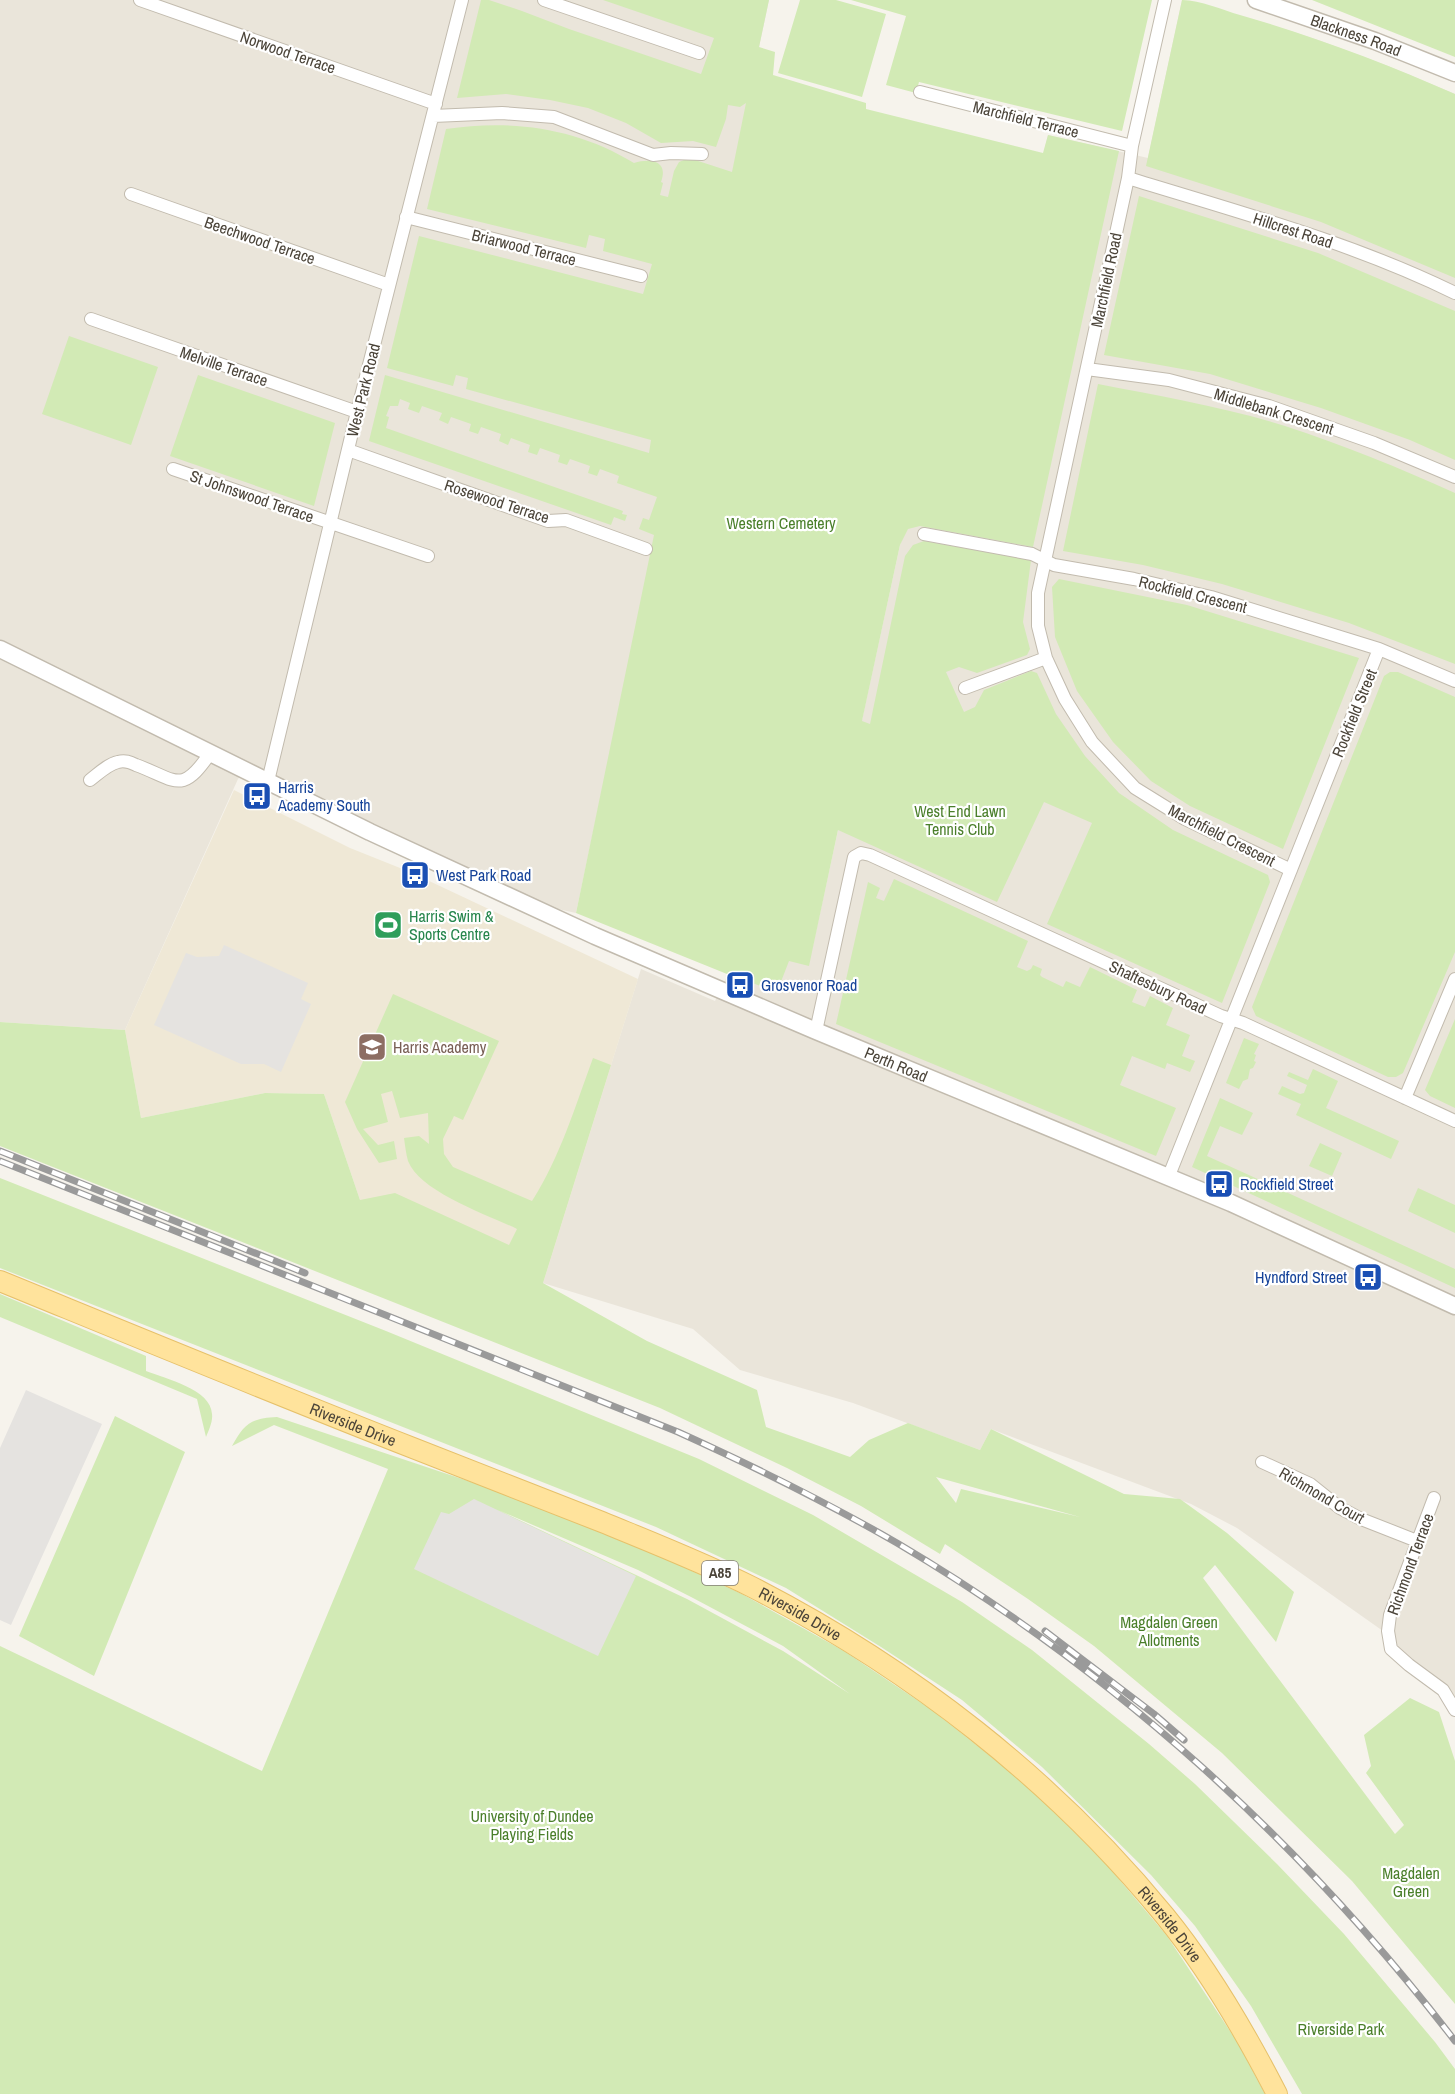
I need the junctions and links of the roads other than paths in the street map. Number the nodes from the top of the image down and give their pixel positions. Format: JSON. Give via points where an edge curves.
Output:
{"nodes":[{"id":1,"x":140,"y":0,"type":"edge"},
{"id":2,"x":462,"y":0,"type":"edge"},
{"id":3,"x":544,"y":0,"type":"edge"},
{"id":4,"x":1165,"y":0,"type":"edge"},
{"id":5,"x":1262,"y":1,"type":"edge"},
{"id":6,"x":699,"y":53,"type":"dead end"},
{"id":7,"x":1455,"y":74,"type":"edge"},
{"id":8,"x":920,"y":92,"type":"dead end"},
{"id":9,"x":435,"y":110,"type":"junction"},
{"id":10,"x":1132,"y":146,"type":"junction"},
{"id":11,"x":702,"y":154,"type":"dead end"},
{"id":12,"x":1128,"y":178,"type":"junction"},
{"id":13,"x":130,"y":194,"type":"dead end"},
{"id":14,"x":406,"y":217,"type":"junction"},
{"id":15,"x":641,"y":276,"type":"dead end"},
{"id":16,"x":389,"y":285,"type":"junction"},
{"id":17,"x":1455,"y":293,"type":"edge"},
{"id":18,"x":91,"y":320,"type":"dead end"},
{"id":19,"x":1087,"y":369,"type":"junction"},
{"id":20,"x":357,"y":412,"type":"junction"},
{"id":21,"x":348,"y":450,"type":"junction"},
{"id":22,"x":173,"y":469,"type":"dead end"},
{"id":23,"x":1455,"y":477,"type":"edge"},
{"id":24,"x":331,"y":524,"type":"junction"},
{"id":25,"x":924,"y":534,"type":"dead end"},
{"id":26,"x":646,"y":549,"type":"dead end"},
{"id":27,"x":428,"y":556,"type":"dead end"},
{"id":28,"x":1045,"y":560,"type":"junction"},
{"id":29,"x":0,"y":649,"type":"edge"},
{"id":30,"x":1379,"y":649,"type":"junction"},
{"id":31,"x":1046,"y":658,"type":"junction"},
{"id":32,"x":1455,"y":681,"type":"edge"},
{"id":33,"x":965,"y":688,"type":"dead end"},
{"id":34,"x":214,"y":753,"type":"junction"},
{"id":35,"x":90,"y":780,"type":"dead end"},
{"id":36,"x":268,"y":781,"type":"junction"},
{"id":37,"x":1291,"y":870,"type":"junction"},
{"id":38,"x":1455,"y":980,"type":"edge"},
{"id":39,"x":1232,"y":1020,"type":"junction"},
{"id":40,"x":816,"y":1031,"type":"junction"},
{"id":41,"x":1405,"y":1098,"type":"junction"},
{"id":42,"x":1455,"y":1121,"type":"edge"},
{"id":43,"x":1168,"y":1178,"type":"junction"},
{"id":44,"x":0,"y":1281,"type":"edge"},
{"id":45,"x":1455,"y":1306,"type":"edge"},
{"id":46,"x":1262,"y":1461,"type":"dead end"},
{"id":47,"x":1434,"y":1498,"type":"dead end"},
{"id":48,"x":1416,"y":1540,"type":"junction"},
{"id":49,"x":1455,"y":1710,"type":"edge"},
{"id":50,"x":1277,"y":2094,"type":"edge"}],
"edges":[{"from":1,"to":9,"type":"street","name":"Norwood Terrace"},
{"from":2,"to":9,"type":"street","name":"West Park Road"},
{"from":3,"to":6,"type":"street"},
{"from":4,"to":10,"type":"street","name":"Marchfield Road"},
{"from":5,"to":7,"type":"street","name":"Blackness Road"},
{"from":8,"to":10,"type":"street","name":"Marchfield Terrace"},
{"from":9,"to":11,"type":"street","via":[[554,117],[653,155]]},
{"from":9,"to":14,"type":"street","name":"West Park Road"},
{"from":10,"to":12,"type":"street","name":"Marchfield Road"},
{"from":12,"to":17,"type":"street","name":"Hillcrest Road","via":[[1321,238]]},
{"from":12,"to":19,"type":"street","name":"Marchfield Road"},
{"from":13,"to":16,"type":"street","name":"Beechwood Terrace"},
{"from":14,"to":15,"type":"street","name":"Briarwood Terrace"},
{"from":14,"to":16,"type":"street","name":"West Park Road"},
{"from":16,"to":20,"type":"street","name":"West Park Road"},
{"from":18,"to":20,"type":"street","name":"Melville Terrace"},
{"from":19,"to":23,"type":"street","name":"Middlebank Crescent","via":[[1169,380],[1269,406]]},
{"from":19,"to":28,"type":"street","name":"Marchfield Road"},
{"from":20,"to":21,"type":"street","name":"West Park Road"},
{"from":21,"to":24,"type":"street","name":"West Park Road"},
{"from":21,"to":26,"type":"street","name":"Rosewood Terrace","via":[[548,521],[566,520]]},
{"from":22,"to":24,"type":"street","name":"St Johnswood Terrace"},
{"from":24,"to":27,"type":"street","name":"St Johnswood Terrace"},
{"from":24,"to":36,"type":"street","name":"West Park Road"},
{"from":25,"to":28,"type":"street","name":"Rockfield Crescent","via":[[1032,554]]},
{"from":28,"to":30,"type":"street","name":"Rockfield Crescent","via":[[1211,597]]},
{"from":28,"to":31,"type":"street","name":"Marchfield Crescent","via":[[1038,593],[1038,626]]},
{"from":29,"to":34,"type":"street"},
{"from":30,"to":32,"type":"street","name":"Rockfield Crescent"},
{"from":30,"to":37,"type":"street","name":"Rockfield Street"},
{"from":31,"to":33,"type":"street"},
{"from":31,"to":37,"type":"street","name":"Marchfield Crescent","via":[[1065,699],[1092,742],[1135,788],[1185,819]]},
{"from":34,"to":35,"type":"street","via":[[193,776],[183,780],[172,781],[127,761],[117,762]]},
{"from":34,"to":36,"type":"street"},
{"from":36,"to":40,"type":"street","name":"Perth Road","via":[[595,936]]},
{"from":37,"to":39,"type":"street","name":"Rockfield Street"},
{"from":38,"to":41,"type":"street"},
{"from":39,"to":40,"type":"street","name":"Shaftesbury Road","via":[[861,853],[854,857]]},
{"from":39,"to":41,"type":"street","name":"Shaftesbury Road"},
{"from":39,"to":43,"type":"street","name":"Rockfield Street"},
{"from":40,"to":43,"type":"street","name":"Perth Road"},
{"from":41,"to":42,"type":"street","name":"Shaftesbury Road"},
{"from":43,"to":45,"type":"street","name":"Perth Road"},
{"from":44,"to":50,"type":"main road","name":"Riverside Drive","number":"A85","via":[[666,1548],[752,1587],[862,1650],[996,1746],[1049,1791],[1122,1865],[1206,1971]]},
{"from":46,"to":48,"type":"street","name":"Richmond Court","via":[[1310,1484],[1361,1519]]},
{"from":47,"to":48,"type":"street","name":"Richmond Terrace"},
{"from":48,"to":49,"type":"street","name":"Richmond Terrace","via":[[1390,1615],[1391,1648],[1443,1690]]}]}
